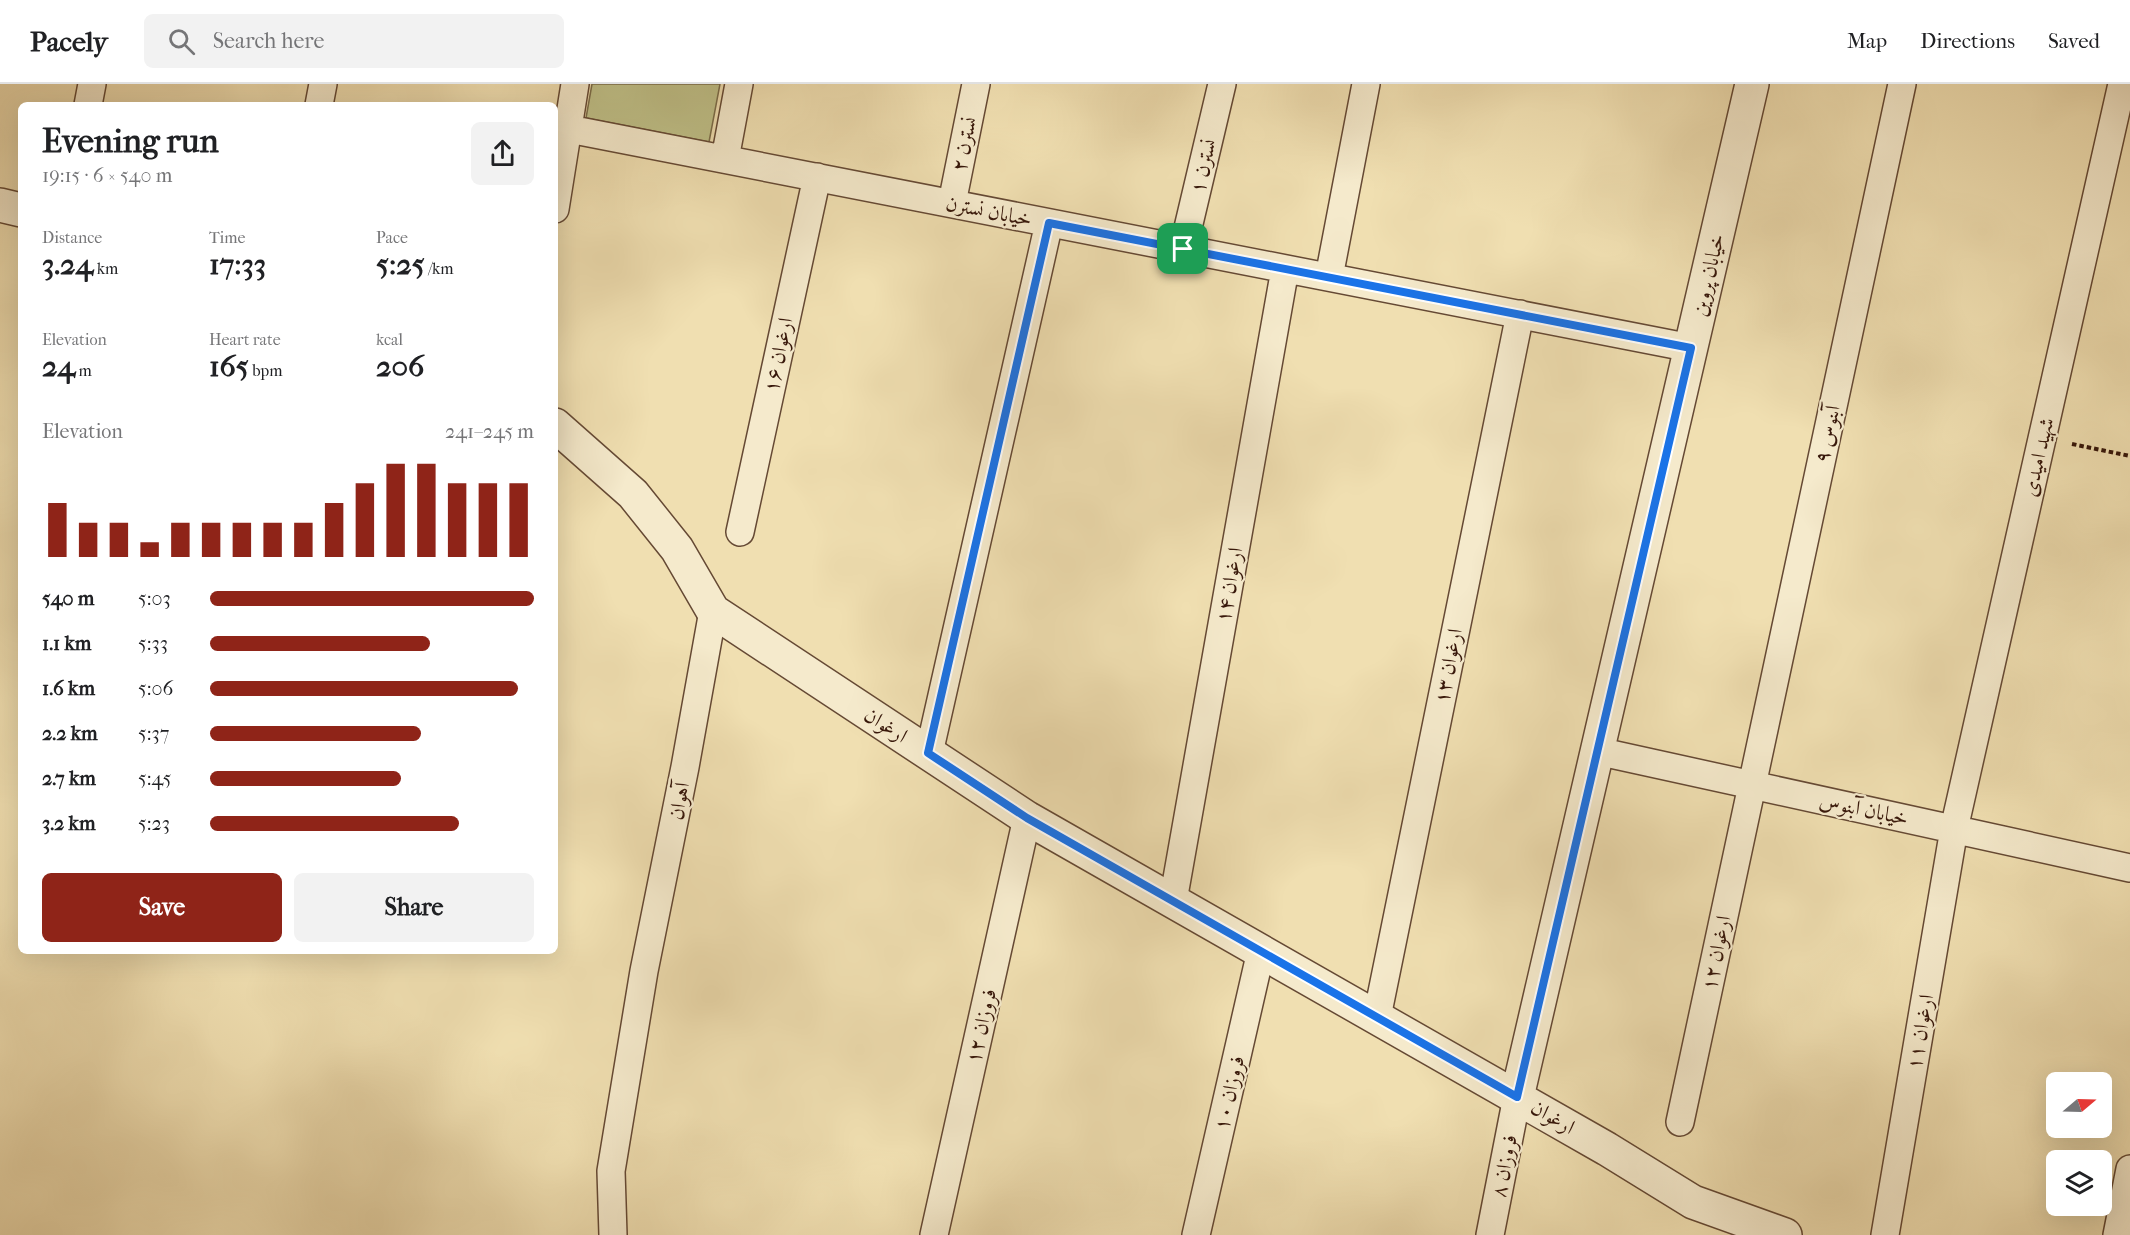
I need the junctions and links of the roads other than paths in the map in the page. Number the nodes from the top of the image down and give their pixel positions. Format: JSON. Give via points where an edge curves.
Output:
{"nodes":[{"id":1,"x":92,"y":84,"type":"edge"},
{"id":2,"x":323,"y":84,"type":"edge"},
{"id":3,"x":575,"y":84,"type":"edge"},
{"id":4,"x":739,"y":84,"type":"edge"},
{"id":5,"x":976,"y":84,"type":"edge"},
{"id":6,"x":1222,"y":84,"type":"edge"},
{"id":7,"x":1366,"y":84,"type":"edge"},
{"id":8,"x":1752,"y":84,"type":"edge"},
{"id":9,"x":1902,"y":84,"type":"edge"},
{"id":10,"x":2121,"y":84,"type":"edge"},
{"id":11,"x":89,"y":102,"type":"edge"},
{"id":12,"x":320,"y":102,"type":"edge"},
{"id":13,"x":569,"y":129,"type":"junction"},
{"id":14,"x":725,"y":159,"type":"junction"},
{"id":15,"x":817,"y":177,"type":"junction"},
{"id":16,"x":558,"y":192,"type":"edge"},
{"id":17,"x":952,"y":203,"type":"junction"},
{"id":18,"x":0,"y":205,"type":"edge"},
{"id":19,"x":18,"y":209,"type":"edge"},
{"id":20,"x":1049,"y":223,"type":"junction"},
{"id":21,"x":1183,"y":249,"type":"junction"},
{"id":22,"x":1285,"y":268,"type":"junction"},
{"id":23,"x":1329,"y":277,"type":"junction"},
{"id":24,"x":1520,"y":314,"type":"junction"},
{"id":25,"x":1691,"y":348,"type":"junction"},
{"id":26,"x":558,"y":428,"type":"edge"},
{"id":27,"x":740,"y":532,"type":"dead end"},
{"id":28,"x":713,"y":611,"type":"junction"},
{"id":29,"x":1598,"y":751,"type":"junction"},
{"id":30,"x":928,"y":753,"type":"junction"},
{"id":31,"x":1752,"y":785,"type":"junction"},
{"id":32,"x":1027,"y":818,"type":"junction"},
{"id":33,"x":1954,"y":830,"type":"junction"},
{"id":34,"x":2130,"y":868,"type":"edge"},
{"id":35,"x":1173,"y":901,"type":"junction"},
{"id":36,"x":1261,"y":951,"type":"junction"},
{"id":37,"x":1377,"y":1017,"type":"junction"},
{"id":38,"x":1517,"y":1097,"type":"junction"},
{"id":39,"x":1680,"y":1122,"type":"dead end"},
{"id":40,"x":2130,"y":1169,"type":"edge"},
{"id":41,"x":1731,"y":1226,"type":"edge"},
{"id":42,"x":614,"y":1235,"type":"edge"},
{"id":43,"x":934,"y":1235,"type":"edge"},
{"id":44,"x":1196,"y":1235,"type":"edge"},
{"id":45,"x":1490,"y":1235,"type":"edge"},
{"id":46,"x":1785,"y":1235,"type":"edge"},
{"id":47,"x":1885,"y":1235,"type":"edge"},
{"id":48,"x":2117,"y":1235,"type":"edge"}],
"edges":[{"from":1,"to":11,"type":"street"},
{"from":2,"to":12,"type":"street"},
{"from":3,"to":13,"type":"street"},
{"from":4,"to":14,"type":"street"},
{"from":5,"to":17,"type":"street","name":"نسترن ۲"},
{"from":6,"to":21,"type":"street","name":"نسترن ۱"},
{"from":7,"to":23,"type":"street"},
{"from":8,"to":25,"type":"street","name":"خیابان پروین"},
{"from":9,"to":31,"type":"street","name":"آبنوس ۹"},
{"from":10,"to":33,"type":"street","name":"شهید امیدی"},
{"from":13,"to":14,"type":"street","name":"خیابان نسترن"},
{"from":13,"to":16,"type":"street"},
{"from":14,"to":15,"type":"street","name":"خیابان نسترن"},
{"from":15,"to":17,"type":"street","name":"خیابان نسترن"},
{"from":15,"to":27,"type":"street","name":"ارغوان ۱۶"},
{"from":17,"to":20,"type":"street","name":"خیابان نسترن"},
{"from":18,"to":19,"type":"street"},
{"from":20,"to":21,"type":"street","name":"خیابان نسترن"},
{"from":20,"to":30,"type":"street"},
{"from":21,"to":22,"type":"street","name":"خیابان نسترن"},
{"from":22,"to":23,"type":"street","name":"خیابان نسترن"},
{"from":22,"to":35,"type":"street","name":"ارغوان ۱۴"},
{"from":23,"to":24,"type":"street","name":"خیابان نسترن"},
{"from":24,"to":25,"type":"street","name":"خیابان نسترن"},
{"from":24,"to":37,"type":"street","name":"ارغوان ۱۳"},
{"from":25,"to":29,"type":"street","name":"خیابان پروین"},
{"from":26,"to":28,"type":"street","via":[[633,494],[676,549]]},
{"from":28,"to":30,"type":"street","name":"ارغوان"},
{"from":28,"to":42,"type":"street","name":"آهوان","via":[[644,970],[611,1171]]},
{"from":29,"to":31,"type":"street","name":"خیابان آبنوس"},
{"from":29,"to":38,"type":"street","name":"خیابان پروین"},
{"from":30,"to":32,"type":"street","name":"ارغوان"},
{"from":31,"to":33,"type":"street","name":"خیابان آبنوس"},
{"from":31,"to":39,"type":"street","name":"ارغوان ۱۲"},
{"from":32,"to":35,"type":"street","name":"ارغوان"},
{"from":32,"to":43,"type":"street","name":"فروزان ۱۲"},
{"from":33,"to":34,"type":"street","name":"خیابان آبنوس"},
{"from":33,"to":47,"type":"street","name":"ارغوان ۱۱"},
{"from":35,"to":36,"type":"street","name":"ارغوان"},
{"from":36,"to":37,"type":"street","name":"ارغوان"},
{"from":36,"to":44,"type":"street","name":"فروزان ۱۰"},
{"from":37,"to":38,"type":"street","name":"ارغوان"},
{"from":38,"to":41,"type":"street","name":"ارغوان"},
{"from":38,"to":45,"type":"street","name":"فروزان ۸"},
{"from":40,"to":48,"type":"street"},
{"from":41,"to":46,"type":"street","name":"ارغوان"}]}
